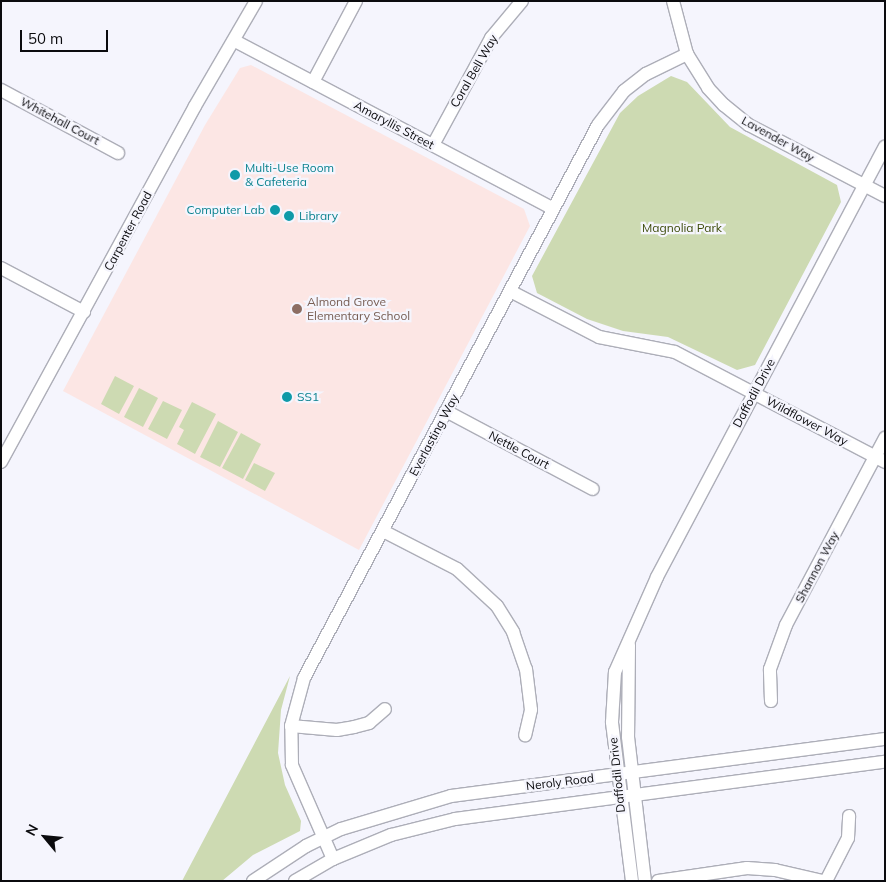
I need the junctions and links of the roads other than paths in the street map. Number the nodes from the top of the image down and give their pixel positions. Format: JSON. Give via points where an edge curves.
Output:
{"nodes":[{"id":1,"x":256,"y":1,"type":"edge"},
{"id":2,"x":356,"y":1,"type":"edge"},
{"id":3,"x":522,"y":1,"type":"edge"},
{"id":4,"x":673,"y":1,"type":"edge"},
{"id":5,"x":235,"y":41,"type":"junction"},
{"id":6,"x":687,"y":54,"type":"junction"},
{"id":7,"x":313,"y":82,"type":"junction"},
{"id":8,"x":1,"y":90,"type":"edge"},
{"id":9,"x":434,"y":145,"type":"junction"},
{"id":10,"x":885,"y":147,"type":"edge"},
{"id":11,"x":118,"y":153,"type":"dead end"},
{"id":12,"x":864,"y":186,"type":"junction"},
{"id":13,"x":885,"y":196,"type":"edge"},
{"id":14,"x":553,"y":209,"type":"junction"},
{"id":15,"x":1,"y":268,"type":"edge"},
{"id":16,"x":510,"y":291,"type":"junction"},
{"id":17,"x":84,"y":312,"type":"junction"},
{"id":18,"x":754,"y":393,"type":"junction"},
{"id":19,"x":446,"y":411,"type":"junction"},
{"id":20,"x":885,"y":438,"type":"edge"},
{"id":21,"x":880,"y":459,"type":"edge"},
{"id":22,"x":1,"y":462,"type":"edge"},
{"id":23,"x":593,"y":489,"type":"dead end"},
{"id":24,"x":383,"y":531,"type":"junction"},
{"id":25,"x":629,"y":642,"type":"junction"},
{"id":26,"x":771,"y":701,"type":"dead end"},
{"id":27,"x":385,"y":709,"type":"dead end"},
{"id":28,"x":291,"y":726,"type":"junction"},
{"id":29,"x":525,"y":734,"type":"dead end"},
{"id":30,"x":885,"y":740,"type":"edge"},
{"id":31,"x":885,"y":762,"type":"edge"},
{"id":32,"x":632,"y":772,"type":"junction"},
{"id":33,"x":616,"y":775,"type":"junction"},
{"id":34,"x":636,"y":795,"type":"junction"},
{"id":35,"x":619,"y":797,"type":"junction"},
{"id":36,"x":849,"y":816,"type":"dead end"},
{"id":37,"x":324,"y":838,"type":"junction"},
{"id":38,"x":334,"y":859,"type":"junction"},
{"id":39,"x":254,"y":881,"type":"edge"},
{"id":40,"x":295,"y":881,"type":"edge"},
{"id":41,"x":632,"y":881,"type":"edge"},
{"id":42,"x":645,"y":881,"type":"edge"},
{"id":43,"x":658,"y":881,"type":"edge"},
{"id":44,"x":822,"y":881,"type":"edge"},
{"id":45,"x":826,"y":881,"type":"edge"}],
"edges":[{"from":1,"to":5,"type":"street","name":"Carpenter Road"},
{"from":2,"to":7,"type":"street"},
{"from":3,"to":9,"type":"street","name":"Coral Bell Way","via":[[491,38]]},
{"from":4,"to":6,"type":"street","name":"Lavender Way"},
{"from":5,"to":7,"type":"street","name":"Amaryllis Street"},
{"from":5,"to":17,"type":"street","name":"Carpenter Road","via":[[190,113]]},
{"from":6,"to":12,"type":"street","name":"Lavender Way","via":[[708,88],[749,125]]},
{"from":6,"to":14,"type":"street","name":"Everlasting Way","via":[[646,74],[611,106]]},
{"from":7,"to":9,"type":"street","name":"Amaryllis Street"},
{"from":8,"to":11,"type":"street","name":"Whitehall Court"},
{"from":9,"to":14,"type":"street","name":"Amaryllis Street"},
{"from":10,"to":12,"type":"street","name":"Daffodil Drive"},
{"from":12,"to":13,"type":"street","name":"Lavender Way"},
{"from":12,"to":18,"type":"street","name":"Daffodil Drive"},
{"from":14,"to":16,"type":"street","name":"Everlasting Way"},
{"from":15,"to":17,"type":"street"},
{"from":16,"to":18,"type":"street","name":"Wildflower Way","via":[[599,337],[674,352]]},
{"from":16,"to":19,"type":"street","name":"Everlasting Way"},
{"from":17,"to":22,"type":"street","name":"Carpenter Road"},
{"from":18,"to":21,"type":"street","name":"Wildflower Way"},
{"from":18,"to":25,"type":"street","name":"Daffodil Drive","via":[[645,600]]},
{"from":19,"to":23,"type":"street","name":"Nettle Court"},
{"from":19,"to":24,"type":"street","name":"Everlasting Way"},
{"from":20,"to":21,"type":"street","name":"Shannon Way"},
{"from":21,"to":26,"type":"street","name":"Shannon Way","via":[[786,625],[770,668]]},
{"from":24,"to":28,"type":"street","name":"Everlasting Way","via":[[304,678]]},
{"from":24,"to":29,"type":"street","via":[[457,569],[497,606],[514,632],[526,669],[531,710]]},
{"from":25,"to":32,"type":"street","name":"Daffodil Drive","via":[[626,714]]},
{"from":25,"to":33,"type":"street","name":"Daffodil Drive","via":[[615,672],[612,696]]},
{"from":27,"to":28,"type":"street","via":[[368,723],[354,727],[337,730]]},
{"from":28,"to":37,"type":"street","name":"Everlasting Way","via":[[289,746],[295,778]]},
{"from":30,"to":32,"type":"street","name":"Neroly Road"},
{"from":31,"to":34,"type":"street","name":"Neroly Road"},
{"from":32,"to":33,"type":"street","name":"Neroly Road"},
{"from":32,"to":34,"type":"street","name":"Daffodil Drive"},
{"from":33,"to":35,"type":"street","name":"Daffodil Drive"},
{"from":33,"to":37,"type":"street","name":"Neroly Road","via":[[450,796],[384,814]]},
{"from":34,"to":35,"type":"street","name":"Neroly Road"},
{"from":34,"to":42,"type":"street","name":"Daffodil Drive"},
{"from":35,"to":38,"type":"street","name":"Neroly Road","via":[[439,822],[390,835]]},
{"from":35,"to":41,"type":"street","name":"Daffodil Drive"},
{"from":36,"to":45,"type":"street","via":[[848,838]]},
{"from":37,"to":38,"type":"street","name":"Everlasting Way"},
{"from":37,"to":39,"type":"street","name":"Neroly Road"},
{"from":38,"to":40,"type":"street","name":"Neroly Road"},
{"from":43,"to":44,"type":"street","via":[[747,868],[775,870]]}]}
